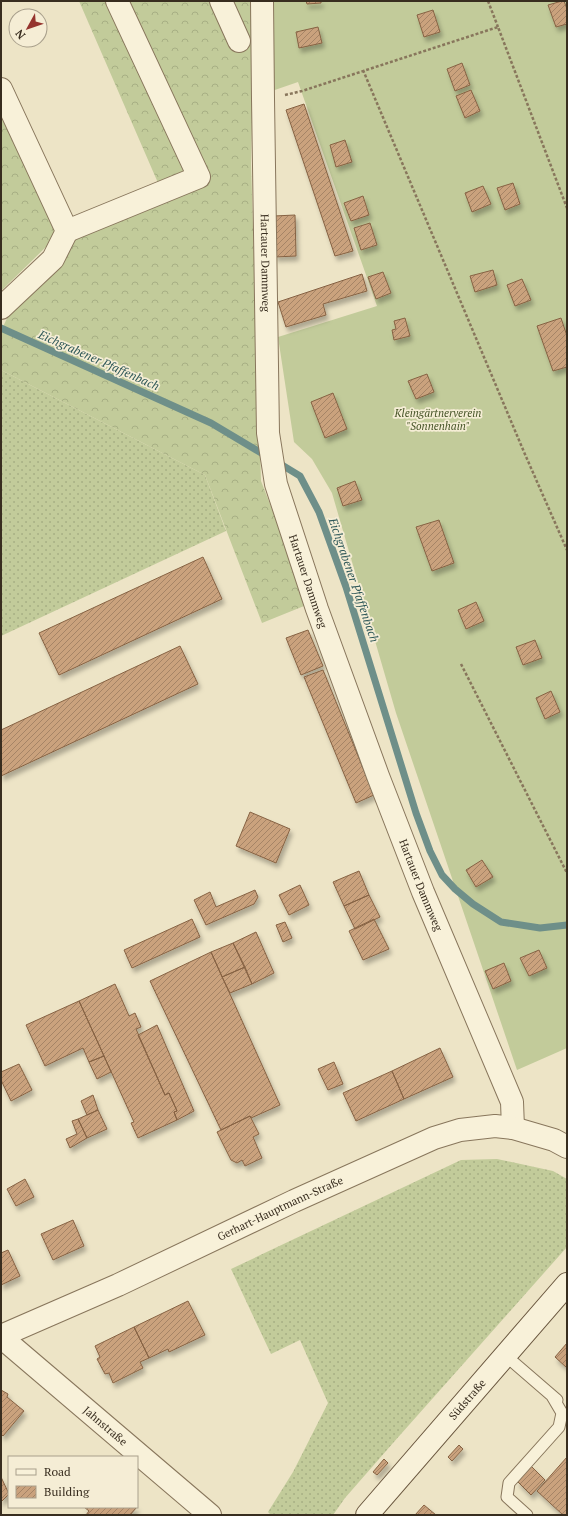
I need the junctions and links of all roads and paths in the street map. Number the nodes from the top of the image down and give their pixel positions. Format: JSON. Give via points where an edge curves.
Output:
{"nodes":[{"id":1,"x":117,"y":1,"type":"edge"},
{"id":2,"x":221,"y":1,"type":"edge"},
{"id":3,"x":262,"y":1,"type":"edge"},
{"id":4,"x":488,"y":1,"type":"edge"},
{"id":5,"x":498,"y":28,"type":"junction"},
{"id":6,"x":239,"y":41,"type":"dead end"},
{"id":7,"x":363,"y":70,"type":"junction"},
{"id":8,"x":1,"y":89,"type":"edge"},
{"id":9,"x":263,"y":99,"type":"junction"},
{"id":10,"x":567,"y":208,"type":"edge"},
{"id":11,"x":67,"y":231,"type":"junction"},
{"id":12,"x":2,"y":307,"type":"edge"},
{"id":13,"x":567,"y":550,"type":"edge"},
{"id":14,"x":461,"y":664,"type":"dead end"},
{"id":15,"x":567,"y":873,"type":"edge"},
{"id":16,"x":514,"y":1128,"type":"junction"},
{"id":17,"x":567,"y":1147,"type":"edge"},
{"id":18,"x":567,"y":1284,"type":"edge"},
{"id":19,"x":1,"y":1337,"type":"edge"},
{"id":20,"x":506,"y":1356,"type":"junction"},
{"id":21,"x":552,"y":1396,"type":"junction"},
{"id":22,"x":567,"y":1410,"type":"edge"},
{"id":23,"x":210,"y":1515,"type":"edge"},
{"id":24,"x":367,"y":1515,"type":"edge"},
{"id":25,"x":527,"y":1515,"type":"edge"}],
"edges":[{"from":1,"to":11,"type":"street","via":[[199,177]]},
{"from":2,"to":6,"type":"street"},
{"from":3,"to":9,"type":"street","name":"Hartauer Dammweg"},
{"from":4,"to":5,"type":"path"},
{"from":5,"to":7,"type":"path"},
{"from":5,"to":10,"type":"path"},
{"from":7,"to":9,"type":"path","via":[[302,91]]},
{"from":7,"to":13,"type":"path"},
{"from":8,"to":11,"type":"street"},
{"from":9,"to":16,"type":"street","name":"Hartauer Dammweg","via":[[270,442],[275,476],[317,609],[378,776],[423,892],[512,1102]]},
{"from":11,"to":12,"type":"street","via":[[53,259]]},
{"from":14,"to":15,"type":"path"},
{"from":16,"to":17,"type":"street","name":"Gerhart-Hauptmann-Straße","via":[[554,1140]]},
{"from":16,"to":19,"type":"street","name":"Gerhart-Hauptmann-Straße","via":[[495,1126],[460,1130],[434,1138]]},
{"from":18,"to":20,"type":"street","name":"Südstraße"},
{"from":19,"to":23,"type":"street","name":"Jahnstraße"},
{"from":20,"to":21,"type":"lane"},
{"from":20,"to":24,"type":"street","name":"Südstraße"},
{"from":21,"to":22,"type":"lane"},
{"from":21,"to":25,"type":"lane","via":[[562,1413],[559,1428],[509,1483],[507,1497]]}]}
